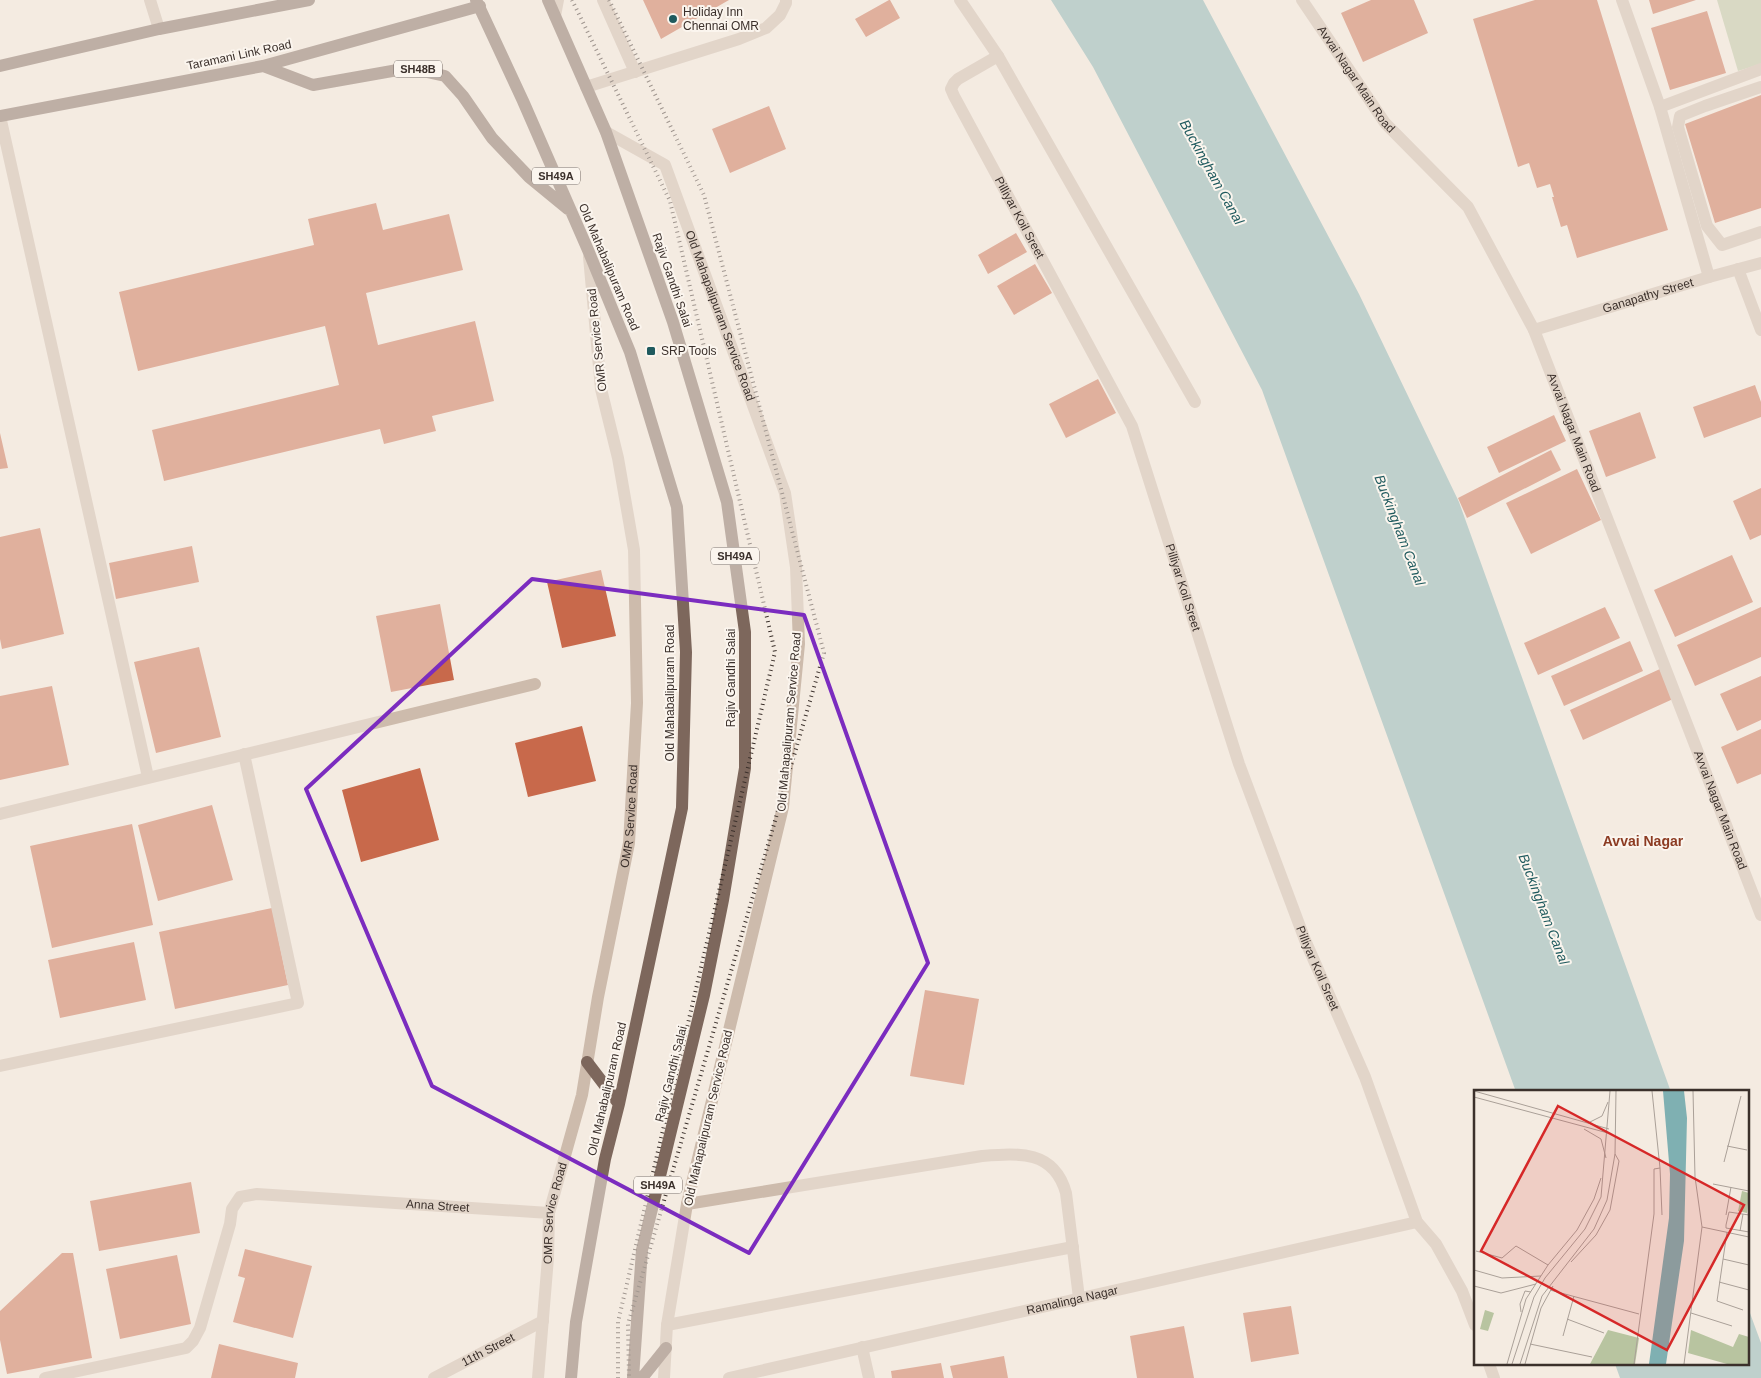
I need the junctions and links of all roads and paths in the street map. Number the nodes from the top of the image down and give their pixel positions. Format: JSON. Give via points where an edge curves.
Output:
{"nodes":[{"id":1,"x":150,"y":0,"type":"edge"},
{"id":2,"x":309,"y":0,"type":"edge"},
{"id":3,"x":538,"y":0,"type":"edge"},
{"id":4,"x":548,"y":0,"type":"edge"},
{"id":5,"x":558,"y":0,"type":"edge"},
{"id":6,"x":603,"y":0,"type":"edge"},
{"id":7,"x":786,"y":0,"type":"edge"},
{"id":8,"x":960,"y":0,"type":"edge"},
{"id":9,"x":1302,"y":0,"type":"edge"},
{"id":10,"x":1622,"y":0,"type":"edge"},
{"id":11,"x":290,"y":2,"type":"edge"},
{"id":12,"x":478,"y":3,"type":"edge"},
{"id":13,"x":555,"y":16,"type":"junction"},
{"id":14,"x":159,"y":29,"type":"junction"},
{"id":15,"x":998,"y":56,"type":"junction"},
{"id":16,"x":0,"y":66,"type":"edge"},
{"id":17,"x":263,"y":66,"type":"junction"},
{"id":18,"x":1761,"y":69,"type":"edge"},
{"id":19,"x":635,"y":72,"type":"junction"},
{"id":20,"x":586,"y":87,"type":"junction"},
{"id":21,"x":1761,"y":87,"type":"edge"},
{"id":22,"x":1660,"y":107,"type":"junction"},
{"id":23,"x":0,"y":116,"type":"edge"},
{"id":24,"x":606,"y":132,"type":"junction"},
{"id":25,"x":571,"y":211,"type":"junction"},
{"id":26,"x":1761,"y":232,"type":"edge"},
{"id":27,"x":588,"y":250,"type":"junction"},
{"id":28,"x":1761,"y":263,"type":"edge"},
{"id":29,"x":1738,"y":269,"type":"junction"},
{"id":30,"x":1709,"y":276,"type":"junction"},
{"id":31,"x":1534,"y":330,"type":"junction"},
{"id":32,"x":1761,"y":330,"type":"edge"},
{"id":33,"x":1194,"y":402,"type":"dead end"},
{"id":34,"x":536,"y":684,"type":"dead end"},
{"id":35,"x":244,"y":754,"type":"junction"},
{"id":36,"x":148,"y":777,"type":"junction"},
{"id":37,"x":0,"y":814,"type":"edge"},
{"id":38,"x":1761,"y":915,"type":"edge"},
{"id":39,"x":587,"y":1062,"type":"junction"},
{"id":40,"x":0,"y":1066,"type":"edge"},
{"id":41,"x":618,"y":1104,"type":"junction"},
{"id":42,"x":687,"y":1204,"type":"junction"},
{"id":43,"x":549,"y":1213,"type":"junction"},
{"id":44,"x":1417,"y":1222,"type":"junction"},
{"id":45,"x":1073,"y":1247,"type":"junction"},
{"id":46,"x":1079,"y":1298,"type":"junction"},
{"id":47,"x":543,"y":1321,"type":"junction"},
{"id":48,"x":1474,"y":1322,"type":"edge"},
{"id":49,"x":667,"y":1325,"type":"junction"},
{"id":50,"x":862,"y":1347,"type":"junction"},
{"id":51,"x":666,"y":1348,"type":"junction"},
{"id":52,"x":1490,"y":1366,"type":"edge"},
{"id":53,"x":45,"y":1378,"type":"edge"},
{"id":54,"x":434,"y":1378,"type":"edge"},
{"id":55,"x":538,"y":1378,"type":"edge"},
{"id":56,"x":571,"y":1378,"type":"edge"},
{"id":57,"x":633,"y":1378,"type":"edge"},
{"id":58,"x":642,"y":1378,"type":"edge"},
{"id":59,"x":664,"y":1378,"type":"edge"},
{"id":60,"x":728,"y":1378,"type":"edge"},
{"id":61,"x":869,"y":1378,"type":"edge"},
{"id":62,"x":1494,"y":1378,"type":"edge"}],
"edges":[{"from":1,"to":14,"type":"street"},
{"from":2,"to":11,"type":"main road"},
{"from":3,"to":13,"type":"main road"},
{"from":4,"to":13,"type":"main road","name":"Rajiv Gandhi Salai","number":"SH49A"},
{"from":5,"to":13,"type":"street"},
{"from":6,"to":19,"type":"street"},
{"from":7,"to":19,"type":"street","via":[[780,15],[766,28]]},
{"from":8,"to":15,"type":"street"},
{"from":9,"to":31,"type":"street","name":"Avvai Nagar Main Road","via":[[1384,123],[1468,207]]},
{"from":10,"to":22,"type":"street"},
{"from":11,"to":14,"type":"main road"},
{"from":12,"to":17,"type":"main road","name":"Taramani Link Road"},
{"from":12,"to":25,"type":"main road","name":"Old Mahabalipuram Road","number":"SH49A"},
{"from":13,"to":20,"type":"main road","name":"Rajiv Gandhi Salai","number":"SH49A"},
{"from":14,"to":16,"type":"main road"},
{"from":15,"to":33,"type":"street"},
{"from":15,"to":44,"type":"street","name":"Pilliyar Koil Sreet","via":[[958,79],[952,89],[1132,426],[1239,764],[1306,940],[1365,1077]]},
{"from":17,"to":23,"type":"main road","name":"Taramani Link Road"},
{"from":17,"to":25,"type":"main road","number":"SH48B","via":[[313,85],[409,68],[445,76],[492,138],[529,177]]},
{"from":18,"to":22,"type":"street"},
{"from":19,"to":20,"type":"street"},
{"from":20,"to":24,"type":"main road","name":"Rajiv Gandhi Salai","number":"SH49A"},
{"from":21,"to":26,"type":"street","via":[[1680,116],[1678,127],[1707,226],[1722,245]]},
{"from":22,"to":30,"type":"street"},
{"from":23,"to":36,"type":"street"},
{"from":24,"to":42,"type":"street","name":"Old Mahapalipuram Service Road","via":[[665,165],[785,493],[796,567],[798,644],[783,807]]},
{"from":24,"to":57,"type":"main road","name":"Rajiv Gandhi Salai","number":"SH49A","via":[[673,322],[727,502],[745,632],[745,768],[704,995],[642,1250]]},
{"from":25,"to":27,"type":"main road","name":"Old Mahabalipuram Road","number":"SH49A"},
{"from":27,"to":39,"type":"street","name":"OMR Service Road","via":[[601,389],[618,458],[634,550],[638,703],[629,843]]},
{"from":27,"to":41,"type":"main road","name":"Old Mahabalipuram Road","number":"SH49A","via":[[630,352],[678,507],[686,652],[682,808]]},
{"from":28,"to":29,"type":"street","name":"Ganapathy Street"},
{"from":29,"to":30,"type":"street","name":"Ganapathy Street"},
{"from":29,"to":32,"type":"street"},
{"from":30,"to":31,"type":"street","name":"Ganapathy Street"},
{"from":31,"to":38,"type":"street","name":"Avvai Nagar Main Road"},
{"from":34,"to":35,"type":"street"},
{"from":35,"to":36,"type":"street"},
{"from":35,"to":40,"type":"street","via":[[298,1003]]},
{"from":36,"to":37,"type":"street"},
{"from":39,"to":41,"type":"main road"},
{"from":39,"to":43,"type":"street","name":"OMR Service Road","via":[[582,1095]]},
{"from":41,"to":56,"type":"main road","name":"Old Mahabalipuram Road","number":"SH49A","via":[[588,1250]]},
{"from":42,"to":45,"type":"street","via":[[1015,1153],[1039,1158],[1054,1168],[1063,1182]]},
{"from":42,"to":49,"type":"street","name":"Old Mahapalipuram Service Road"},
{"from":43,"to":47,"type":"street","name":"OMR Service Road"},
{"from":43,"to":53,"type":"street","name":"Anna Street","via":[[257,1194],[240,1198],[232,1209],[200,1328],[186,1348]]},
{"from":44,"to":46,"type":"street","name":"Ramalinga Nagar"},
{"from":44,"to":48,"type":"street","via":[[1436,1244],[1462,1291]]},
{"from":45,"to":46,"type":"street"},
{"from":45,"to":49,"type":"street"},
{"from":46,"to":50,"type":"street","name":"Ramalinga Nagar"},
{"from":47,"to":54,"type":"street","name":"11th Street"},
{"from":47,"to":55,"type":"street","name":"OMR Service Road"},
{"from":49,"to":51,"type":"street","name":"Old Mahapalipuram Service Road"},
{"from":50,"to":60,"type":"street","name":"Ramalinga Nagar"},
{"from":50,"to":61,"type":"street"},
{"from":51,"to":58,"type":"main road"},
{"from":51,"to":59,"type":"street","name":"Old Mahapalipuram Service Road"},
{"from":52,"to":62,"type":"street"}]}
